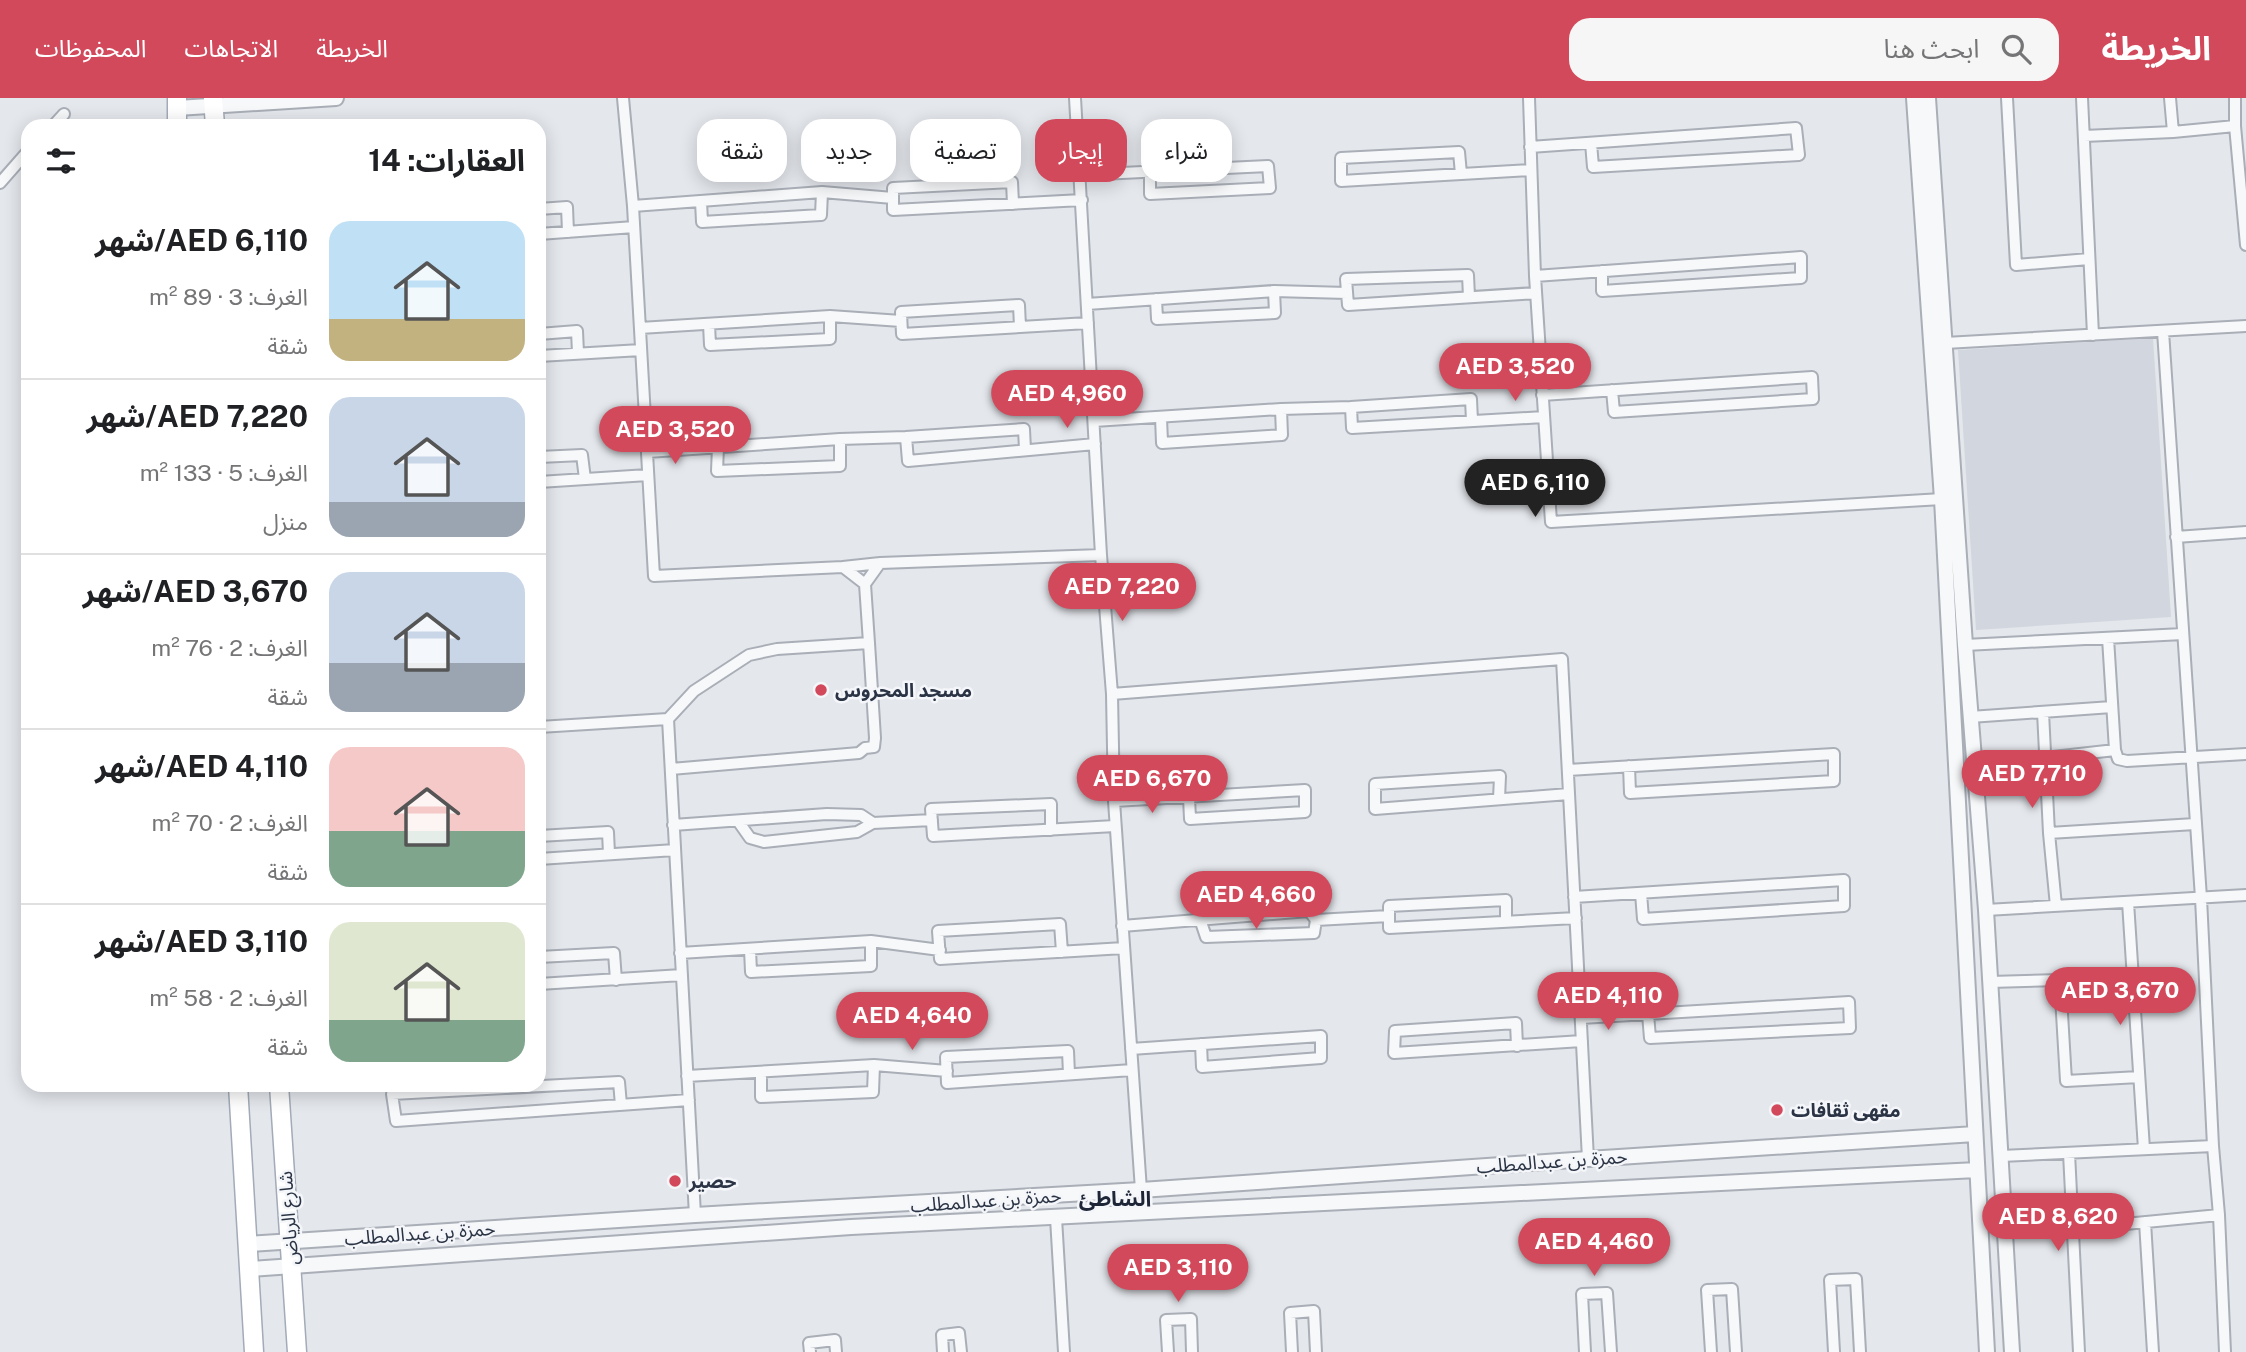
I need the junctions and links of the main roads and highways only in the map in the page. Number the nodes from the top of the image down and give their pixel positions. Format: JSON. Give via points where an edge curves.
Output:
{"nodes":[{"id":1,"x":238,"y":1092,"type":"edge"},
{"id":2,"x":279,"y":1092,"type":"edge"},
{"id":3,"x":254,"y":1352,"type":"edge"},
{"id":4,"x":297,"y":1352,"type":"edge"}],
"edges":[{"from":1,"to":3,"type":"main road"},
{"from":2,"to":4,"type":"main road","name":"شارع الرياض"}]}
